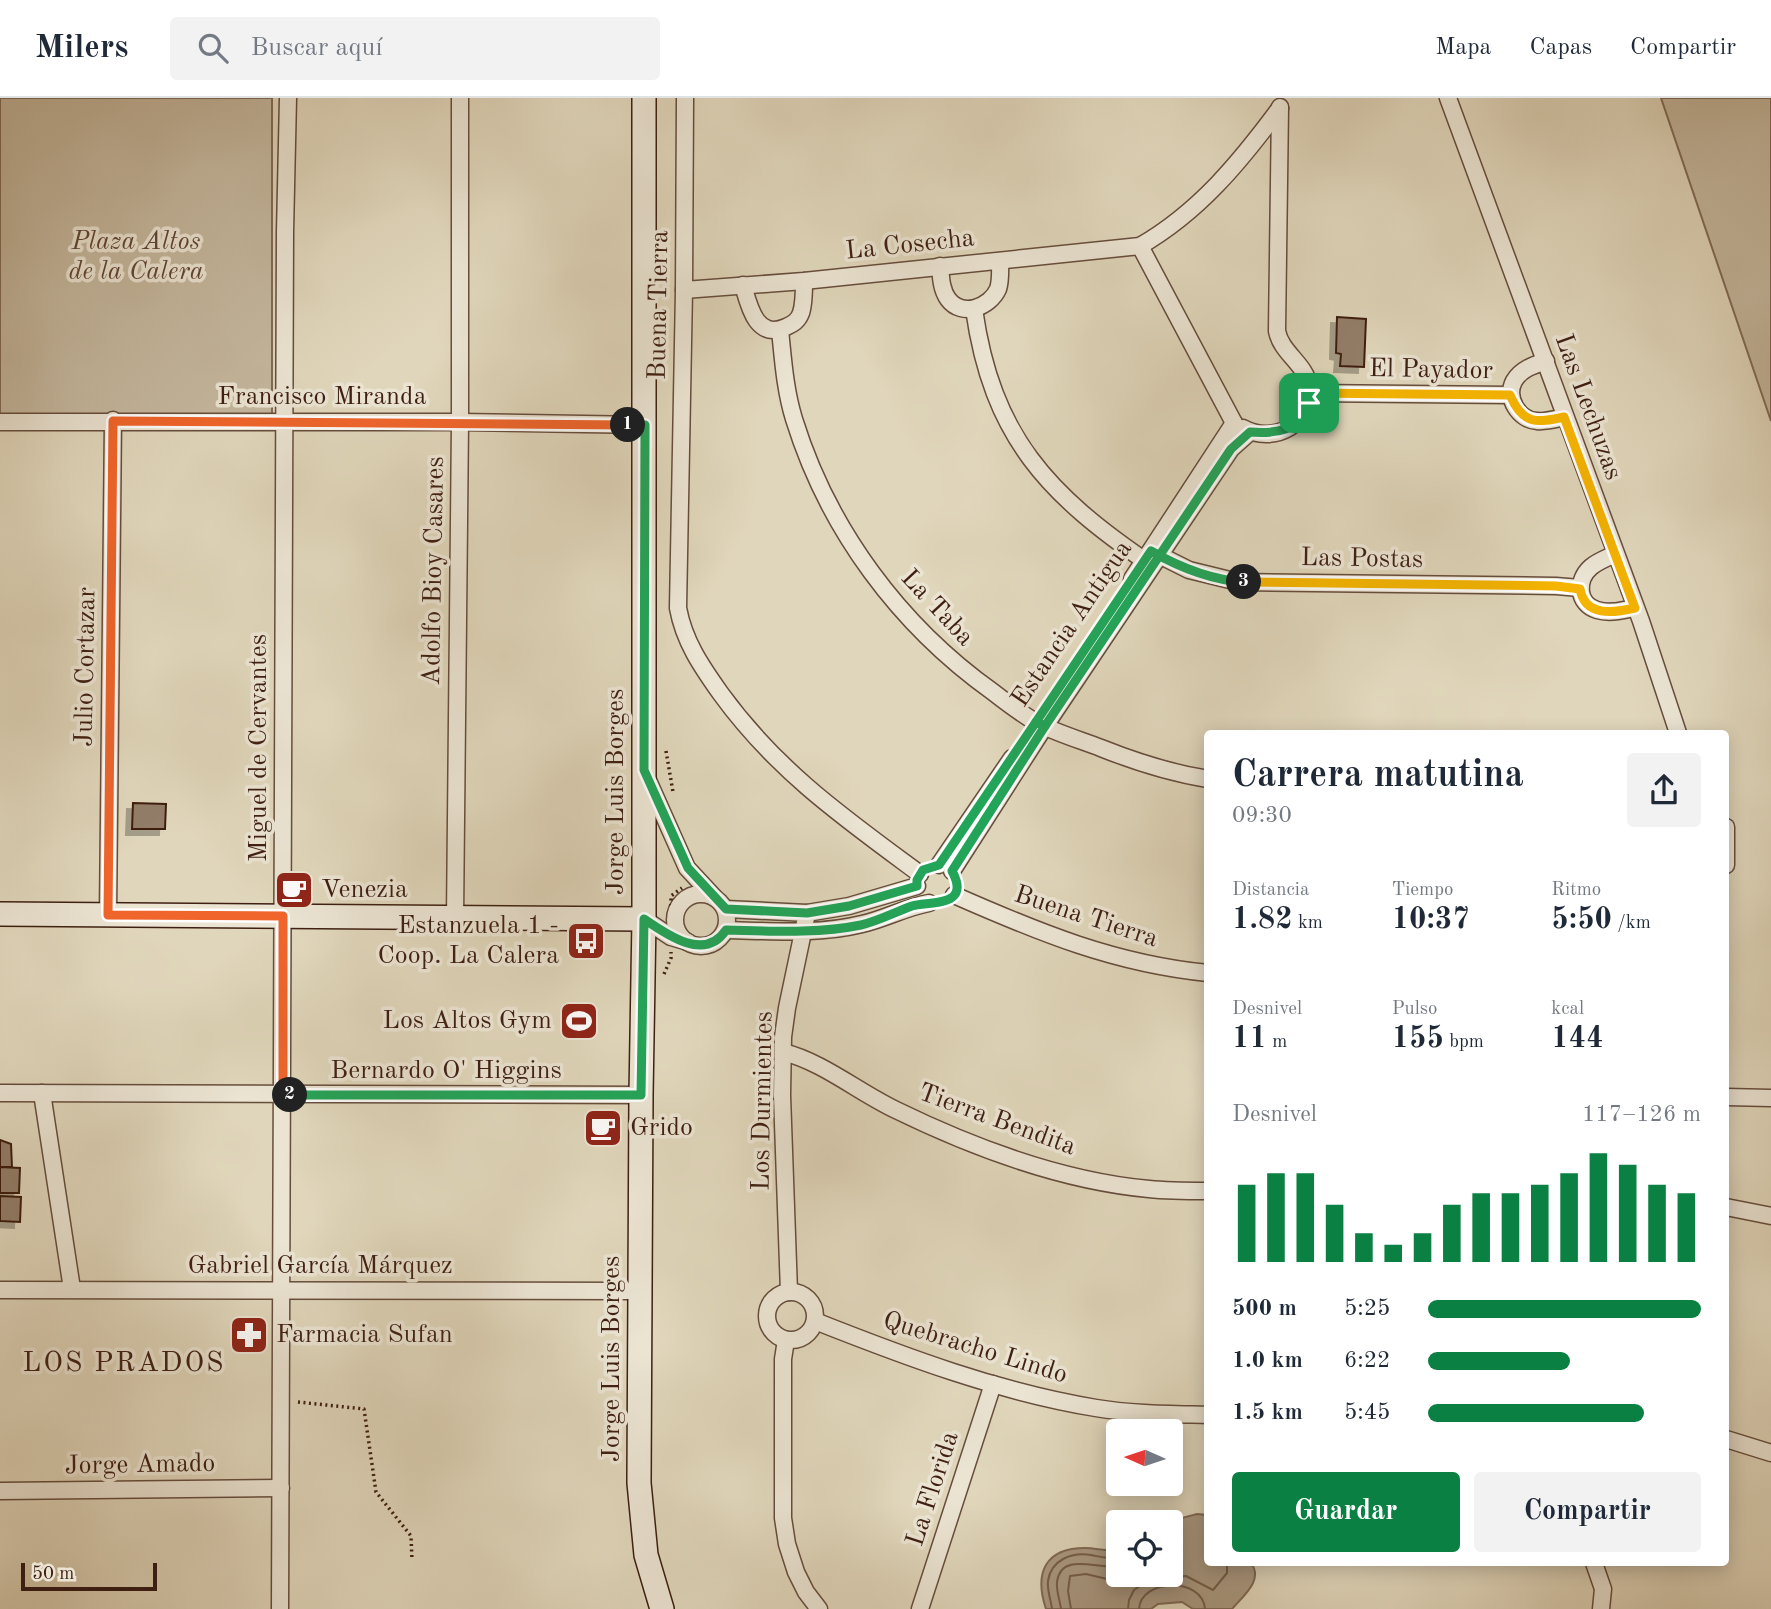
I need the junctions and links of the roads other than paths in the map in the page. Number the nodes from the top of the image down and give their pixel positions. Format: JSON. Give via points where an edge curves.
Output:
{"nodes":[{"id":1,"x":288,"y":98,"type":"edge"},
{"id":2,"x":460,"y":98,"type":"edge"},
{"id":3,"x":645,"y":98,"type":"edge"},
{"id":4,"x":685,"y":98,"type":"edge"},
{"id":5,"x":1448,"y":98,"type":"edge"},
{"id":6,"x":1282,"y":103,"type":"edge"},
{"id":7,"x":1248,"y":151,"type":"junction"},
{"id":8,"x":1280,"y":169,"type":"junction"},
{"id":9,"x":1140,"y":246,"type":"junction"},
{"id":10,"x":1000,"y":261,"type":"junction"},
{"id":11,"x":940,"y":266,"type":"junction"},
{"id":12,"x":804,"y":281,"type":"junction"},
{"id":13,"x":743,"y":285,"type":"junction"},
{"id":14,"x":684,"y":290,"type":"junction"},
{"id":15,"x":974,"y":309,"type":"junction"},
{"id":16,"x":780,"y":330,"type":"junction"},
{"id":17,"x":1546,"y":360,"type":"junction"},
{"id":18,"x":1309,"y":393,"type":"junction"},
{"id":19,"x":1510,"y":395,"type":"junction"},
{"id":20,"x":1564,"y":417,"type":"junction"},
{"id":21,"x":113,"y":421,"type":"junction"},
{"id":22,"x":285,"y":421,"type":"junction"},
{"id":23,"x":0,"y":422,"type":"edge"},
{"id":24,"x":460,"y":422,"type":"junction"},
{"id":25,"x":1234,"y":423,"type":"junction"},
{"id":26,"x":645,"y":425,"type":"junction"},
{"id":27,"x":1250,"y":432,"type":"junction"},
{"id":28,"x":1615,"y":554,"type":"junction"},
{"id":29,"x":1152,"y":559,"type":"junction"},
{"id":30,"x":1580,"y":589,"type":"junction"},
{"id":31,"x":1635,"y":608,"type":"junction"},
{"id":32,"x":1041,"y":724,"type":"junction"},
{"id":33,"x":1677,"y":730,"type":"edge"},
{"id":34,"x":644,"y":770,"type":"junction"},
{"id":35,"x":1204,"y":778,"type":"edge"},
{"id":36,"x":945,"y":868,"type":"junction"},
{"id":37,"x":918,"y":880,"type":"junction"},
{"id":38,"x":954,"y":895,"type":"junction"},
{"id":39,"x":714,"y":897,"type":"junction"},
{"id":40,"x":929,"y":903,"type":"junction"},
{"id":41,"x":726,"y":909,"type":"junction"},
{"id":42,"x":676,"y":913,"type":"junction"},
{"id":43,"x":807,"y":913,"type":"junction"},
{"id":44,"x":0,"y":914,"type":"edge"},
{"id":45,"x":108,"y":915,"type":"junction"},
{"id":46,"x":283,"y":916,"type":"junction"},
{"id":47,"x":455,"y":918,"type":"junction"},
{"id":48,"x":644,"y":919,"type":"junction"},
{"id":49,"x":726,"y":930,"type":"junction"},
{"id":50,"x":803,"y":931,"type":"junction"},
{"id":51,"x":688,"y":942,"type":"junction"},
{"id":52,"x":1204,"y":973,"type":"edge"},
{"id":53,"x":783,"y":1052,"type":"junction"},
{"id":54,"x":0,"y":1093,"type":"edge"},
{"id":55,"x":42,"y":1093,"type":"junction"},
{"id":56,"x":283,"y":1095,"type":"junction"},
{"id":57,"x":641,"y":1095,"type":"junction"},
{"id":58,"x":1729,"y":1097,"type":"edge"},
{"id":59,"x":1771,"y":1098,"type":"edge"},
{"id":60,"x":1204,"y":1191,"type":"edge"},
{"id":61,"x":1729,"y":1208,"type":"edge"},
{"id":62,"x":1771,"y":1216,"type":"edge"},
{"id":63,"x":72,"y":1289,"type":"junction"},
{"id":64,"x":0,"y":1290,"type":"edge"},
{"id":65,"x":282,"y":1291,"type":"junction"},
{"id":66,"x":641,"y":1291,"type":"junction"},
{"id":67,"x":789,"y":1292,"type":"junction"},
{"id":68,"x":815,"y":1321,"type":"junction"},
{"id":69,"x":786,"y":1340,"type":"junction"},
{"id":70,"x":993,"y":1384,"type":"junction"},
{"id":71,"x":1204,"y":1415,"type":"edge"},
{"id":72,"x":1729,"y":1440,"type":"edge"},
{"id":73,"x":1771,"y":1453,"type":"edge"},
{"id":74,"x":281,"y":1488,"type":"junction"},
{"id":75,"x":0,"y":1491,"type":"edge"},
{"id":76,"x":1595,"y":1566,"type":"edge"},
{"id":77,"x":280,"y":1609,"type":"edge"},
{"id":78,"x":662,"y":1609,"type":"edge"},
{"id":79,"x":819,"y":1609,"type":"edge"},
{"id":80,"x":920,"y":1609,"type":"edge"},
{"id":81,"x":1601,"y":1609,"type":"edge"}],
"edges":[{"from":1,"to":22,"type":"street","name":"Miguel de Cervantes"},
{"from":2,"to":24,"type":"street","name":"Adolfo Bioy Casares"},
{"from":3,"to":26,"type":"street","name":"Jorge Luis Borges"},
{"from":4,"to":14,"type":"street","name":"Buena Tierra"},
{"from":5,"to":17,"type":"street","name":"Las Lechuzas"},
{"from":6,"to":7,"type":"street","name":"La Cosecha"},
{"from":6,"to":8,"type":"street"},
{"from":7,"to":8,"type":"street","via":[[1267,152]]},
{"from":7,"to":9,"type":"street","name":"La Cosecha","via":[[1194,209]]},
{"from":8,"to":18,"type":"street","via":[[1277,331],[1279,342],[1305,376]]},
{"from":9,"to":10,"type":"street","name":"La Cosecha"},
{"from":9,"to":25,"type":"street"},
{"from":10,"to":11,"type":"street","name":"La Cosecha"},
{"from":10,"to":15,"type":"street","via":[[997,290]]},
{"from":11,"to":12,"type":"street","name":"La Cosecha"},
{"from":11,"to":15,"type":"street","via":[[949,300],[966,310]]},
{"from":12,"to":13,"type":"street","name":"La Cosecha"},
{"from":12,"to":16,"type":"street","via":[[800,315],[794,324]]},
{"from":13,"to":14,"type":"street","name":"La Cosecha"},
{"from":13,"to":16,"type":"street","via":[[757,322],[766,329]]},
{"from":14,"to":37,"type":"street","name":"Buena Tierra","via":[[678,608],[684,634],[701,665],[760,742],[823,803]]},
{"from":15,"to":29,"type":"street","name":"Las Postas","via":[[978,342],[996,401],[1033,463],[1091,522]]},
{"from":16,"to":32,"type":"street","name":"La Taba","via":[[793,416],[805,451],[837,520],[864,562],[896,606],[962,670]]},
{"from":17,"to":19,"type":"street","name":"El Payador","via":[[1521,373]]},
{"from":17,"to":20,"type":"street","name":"Las Lechuzas"},
{"from":18,"to":19,"type":"street","name":"El Payador"},
{"from":18,"to":27,"type":"street","via":[[1307,410],[1293,426],[1278,432]]},
{"from":19,"to":20,"type":"street","name":"El Payador","via":[[1516,409],[1535,422]]},
{"from":20,"to":28,"type":"street","name":"Las Lechuzas"},
{"from":21,"to":22,"type":"street","name":"Francisco Miranda"},
{"from":21,"to":23,"type":"street","name":"Francisco Miranda"},
{"from":21,"to":45,"type":"street","name":"Julio Cortazar"},
{"from":22,"to":24,"type":"street","name":"Francisco Miranda"},
{"from":22,"to":46,"type":"street","name":"Miguel de Cervantes"},
{"from":24,"to":26,"type":"street","name":"Francisco Miranda"},
{"from":24,"to":47,"type":"street","name":"Adolfo Bioy Casares"},
{"from":25,"to":27,"type":"street"},
{"from":25,"to":29,"type":"street","name":"Estancia Antigua"},
{"from":26,"to":34,"type":"street","name":"Jorge Luis Borges"},
{"from":27,"to":29,"type":"street","name":"Estancia Antigua","via":[[1231,449]]},
{"from":28,"to":30,"type":"street","via":[[1588,569]]},
{"from":28,"to":31,"type":"street","name":"Las Lechuzas"},
{"from":29,"to":30,"type":"street","name":"Las Postas","via":[[1238,582]]},
{"from":29,"to":32,"type":"street","name":"Estancia Antigua"},
{"from":30,"to":31,"type":"street","via":[[1595,610]]},
{"from":31,"to":33,"type":"street","name":"Las Lechuzas"},
{"from":32,"to":35,"type":"street","name":"La Taba","via":[[1142,764]]},
{"from":32,"to":36,"type":"street","name":"Estancia Antigua"},
{"from":34,"to":39,"type":"street","via":[[688,868]]},
{"from":34,"to":48,"type":"street","name":"Jorge Luis Borges"},
{"from":36,"to":37,"type":"street","via":[[928,866]]},
{"from":36,"to":38,"type":"street","via":[[956,883]]},
{"from":37,"to":40,"type":"street","via":[[921,896]]},
{"from":37,"to":43,"type":"street","via":[[849,906]]},
{"from":38,"to":40,"type":"street","via":[[945,902]]},
{"from":38,"to":52,"type":"street","name":"Buena Tierra","via":[[1040,933],[1113,957]]},
{"from":39,"to":41,"type":"street"},
{"from":39,"to":42,"type":"street","via":[[691,895]]},
{"from":40,"to":50,"type":"street","via":[[861,925]]},
{"from":41,"to":43,"type":"street"},
{"from":41,"to":49,"type":"street"},
{"from":42,"to":48,"type":"street"},
{"from":42,"to":51,"type":"street","via":[[677,928]]},
{"from":43,"to":50,"type":"street","name":"Los Durmientes"},
{"from":44,"to":45,"type":"street"},
{"from":45,"to":46,"type":"street"},
{"from":46,"to":47,"type":"street"},
{"from":46,"to":56,"type":"street","name":"Miguel de Cervantes"},
{"from":47,"to":48,"type":"street"},
{"from":48,"to":51,"type":"street"},
{"from":48,"to":57,"type":"street","name":"Jorge Luis Borges"},
{"from":49,"to":50,"type":"street"},
{"from":49,"to":51,"type":"street","via":[[705,946]]},
{"from":50,"to":53,"type":"street","name":"Los Durmientes"},
{"from":53,"to":60,"type":"street","name":"Tierra Bendita","via":[[802,1057],[922,1123],[1027,1163],[1122,1185]]},
{"from":53,"to":67,"type":"street","name":"Los Durmientes"},
{"from":54,"to":55,"type":"street","name":"Bernardo O' Higgins"},
{"from":55,"to":56,"type":"street","name":"Bernardo O' Higgins"},
{"from":55,"to":63,"type":"street"},
{"from":56,"to":57,"type":"street","name":"Bernardo O' Higgins"},
{"from":56,"to":65,"type":"street","name":"Miguel de Cervantes"},
{"from":57,"to":66,"type":"street","name":"Jorge Luis Borges"},
{"from":58,"to":59,"type":"street"},
{"from":61,"to":62,"type":"street"},
{"from":63,"to":64,"type":"street","name":"Gabriel García Márquez"},
{"from":63,"to":65,"type":"street","name":"Gabriel García Márquez"},
{"from":65,"to":66,"type":"street","name":"Gabriel García Márquez"},
{"from":65,"to":74,"type":"street","name":"Miguel de Cervantes"},
{"from":66,"to":78,"type":"street","name":"Jorge Luis Borges","via":[[639,1483],[649,1568]]},
{"from":67,"to":68,"type":"street","via":[[810,1300]]},
{"from":67,"to":69,"type":"street","via":[[775,1298],[768,1311],[769,1326]]},
{"from":68,"to":69,"type":"street","via":[[808,1334]]},
{"from":68,"to":70,"type":"street","name":"Quebracho Lindo"},
{"from":69,"to":79,"type":"street","via":[[783,1518],[796,1572]]},
{"from":70,"to":71,"type":"street","name":"Quebracho Lindo","via":[[1097,1408]]},
{"from":70,"to":80,"type":"street","name":"La Florida"},
{"from":72,"to":73,"type":"street"},
{"from":74,"to":75,"type":"street","name":"Jorge Amado"},
{"from":74,"to":77,"type":"street","name":"Miguel de Cervantes"},
{"from":76,"to":81,"type":"street","via":[[1603,1589]]}]}
